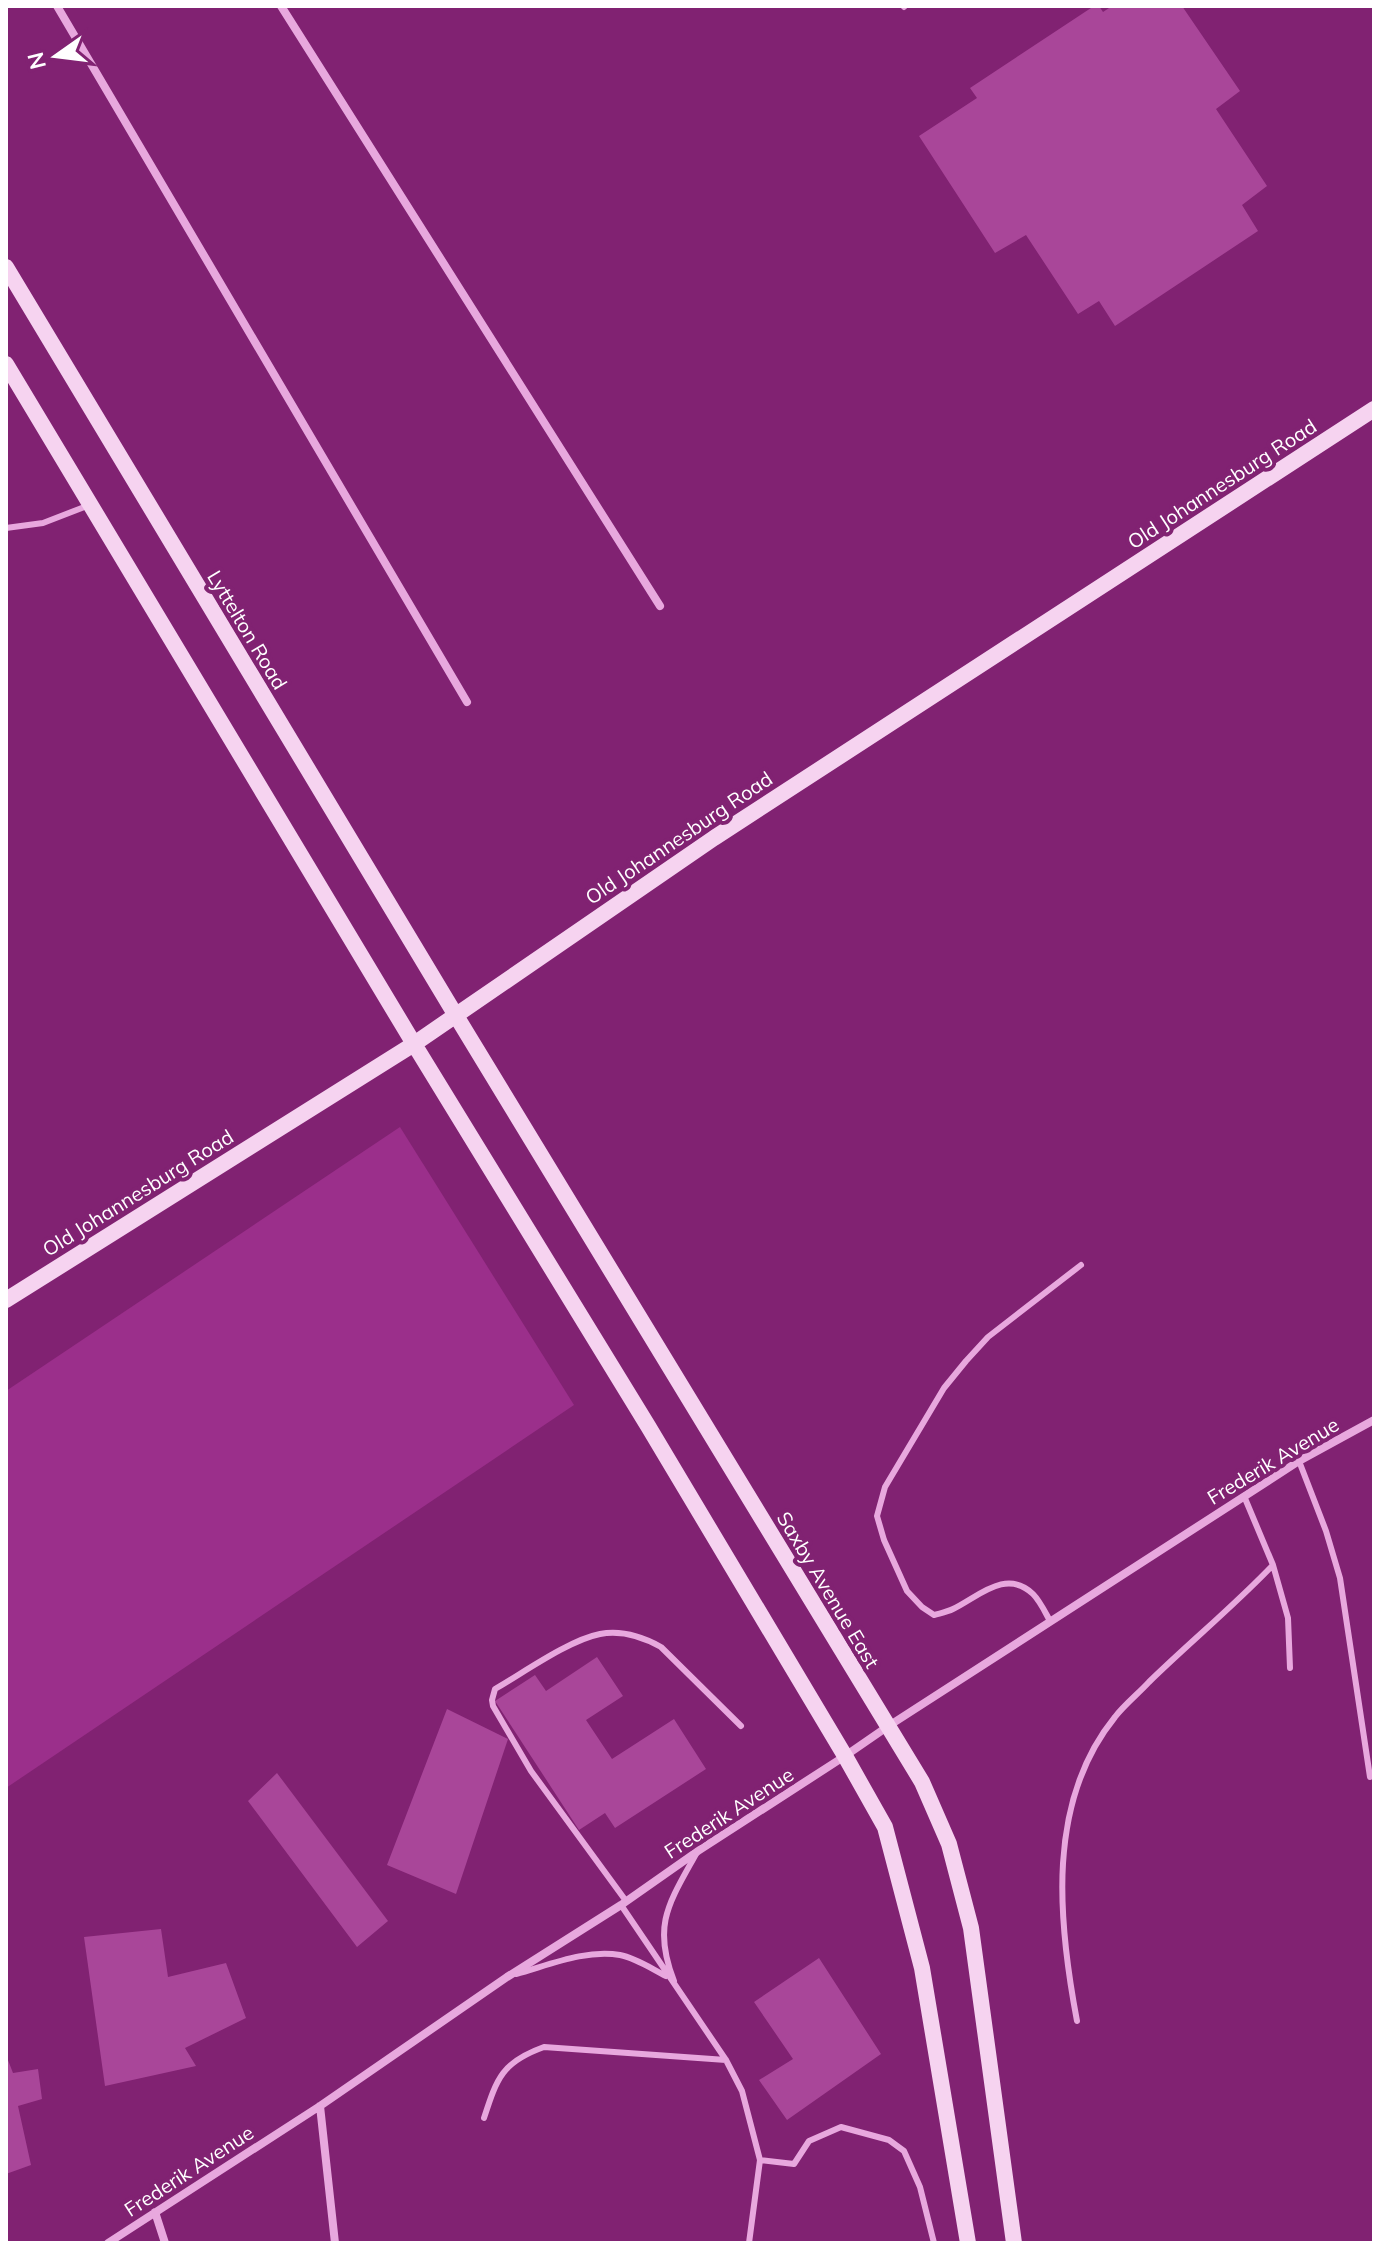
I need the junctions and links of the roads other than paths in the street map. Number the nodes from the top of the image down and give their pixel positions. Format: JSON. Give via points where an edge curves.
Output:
{"nodes":[{"id":1,"x":57,"y":6,"type":"edge"},
{"id":2,"x":281,"y":6,"type":"edge"},
{"id":3,"x":6,"y":267,"type":"edge"},
{"id":4,"x":6,"y":364,"type":"edge"},
{"id":5,"x":1374,"y":409,"type":"edge"},
{"id":6,"x":91,"y":505,"type":"junction"},
{"id":7,"x":6,"y":528,"type":"edge"},
{"id":8,"x":660,"y":606,"type":"dead end"},
{"id":9,"x":467,"y":702,"type":"dead end"},
{"id":10,"x":455,"y":1014,"type":"junction"},
{"id":11,"x":414,"y":1044,"type":"junction"},
{"id":12,"x":1081,"y":1265,"type":"dead end"},
{"id":13,"x":6,"y":1300,"type":"edge"},
{"id":14,"x":1374,"y":1420,"type":"edge"},
{"id":15,"x":1299,"y":1461,"type":"junction"},
{"id":16,"x":1244,"y":1496,"type":"junction"},
{"id":17,"x":1273,"y":1565,"type":"junction"},
{"id":18,"x":1050,"y":1621,"type":"junction"},
{"id":19,"x":1290,"y":1668,"type":"dead end"},
{"id":20,"x":741,"y":1726,"type":"dead end"},
{"id":21,"x":887,"y":1727,"type":"junction"},
{"id":22,"x":845,"y":1756,"type":"junction"},
{"id":23,"x":1370,"y":1777,"type":"dead end"},
{"id":24,"x":698,"y":1851,"type":"junction"},
{"id":25,"x":623,"y":1903,"type":"junction"},
{"id":26,"x":507,"y":1977,"type":"junction"},
{"id":27,"x":669,"y":1978,"type":"junction"},
{"id":28,"x":678,"y":1989,"type":"junction"},
{"id":29,"x":1077,"y":2021,"type":"dead end"},
{"id":30,"x":726,"y":2060,"type":"junction"},
{"id":31,"x":320,"y":2106,"type":"junction"},
{"id":32,"x":484,"y":2118,"type":"dead end"},
{"id":33,"x":760,"y":2160,"type":"junction"},
{"id":34,"x":155,"y":2212,"type":"junction"},
{"id":35,"x":108,"y":2243,"type":"edge"},
{"id":36,"x":165,"y":2243,"type":"edge"},
{"id":37,"x":335,"y":2243,"type":"edge"},
{"id":38,"x":749,"y":2243,"type":"edge"},
{"id":39,"x":934,"y":2243,"type":"edge"},
{"id":40,"x":968,"y":2243,"type":"edge"},
{"id":41,"x":1014,"y":2243,"type":"edge"}],
"edges":[{"from":1,"to":9,"type":"street"},
{"from":2,"to":8,"type":"street"},
{"from":3,"to":10,"type":"main road","name":"Lyttelton Road"},
{"from":4,"to":6,"type":"main road"},
{"from":5,"to":10,"type":"main road","name":"Old Johannesburg Road","via":[[739,821]]},
{"from":6,"to":7,"type":"lane","via":[[43,523]]},
{"from":6,"to":11,"type":"main road"},
{"from":10,"to":11,"type":"main road","name":"Old Johannesburg Road"},
{"from":10,"to":21,"type":"main road","name":"Saxby Avenue East"},
{"from":11,"to":13,"type":"main road","name":"Old Johannesburg Road"},
{"from":11,"to":22,"type":"main road"},
{"from":12,"to":18,"type":"lane","via":[[988,1337],[944,1388],[885,1487],[877,1516],[907,1591],[934,1615],[1002,1583],[1015,1583],[1033,1595]]},
{"from":14,"to":15,"type":"street","name":"Frederik Avenue"},
{"from":15,"to":16,"type":"street","name":"Frederik Avenue"},
{"from":15,"to":23,"type":"lane","via":[[1340,1578]]},
{"from":16,"to":17,"type":"lane"},
{"from":16,"to":18,"type":"street","name":"Frederik Avenue"},
{"from":17,"to":19,"type":"lane","via":[[1288,1618]]},
{"from":17,"to":29,"type":"lane","via":[[1115,1717],[1089,1756],[1072,1798],[1063,1850],[1062,1910]]},
{"from":18,"to":21,"type":"street","name":"Frederik Avenue"},
{"from":20,"to":25,"type":"lane","via":[[661,1647],[626,1634],[601,1634],[572,1645],[495,1689],[493,1706],[531,1771],[610,1877]]},
{"from":21,"to":22,"type":"street","name":"Frederik Avenue"},
{"from":21,"to":41,"type":"main road","name":"Saxby Avenue East","via":[[922,1782],[949,1844],[971,1928]]},
{"from":22,"to":24,"type":"street","name":"Frederik Avenue"},
{"from":22,"to":40,"type":"main road","via":[[885,1827],[908,1911],[938,2054]]},
{"from":24,"to":25,"type":"street","name":"Frederik Avenue"},
{"from":24,"to":28,"type":"lane","via":[[665,1916],[665,1959]]},
{"from":25,"to":26,"type":"street","name":"Frederik Avenue"},
{"from":25,"to":27,"type":"lane"},
{"from":26,"to":27,"type":"lane","via":[[603,1954],[622,1955]]},
{"from":26,"to":31,"type":"street","name":"Frederik Avenue"},
{"from":27,"to":28,"type":"lane"},
{"from":28,"to":30,"type":"lane"},
{"from":30,"to":32,"type":"lane","via":[[544,2047],[510,2064],[495,2085]]},
{"from":30,"to":33,"type":"lane","via":[[742,2091]]},
{"from":31,"to":34,"type":"street","name":"Frederik Avenue"},
{"from":31,"to":37,"type":"street"},
{"from":33,"to":38,"type":"lane"},
{"from":33,"to":39,"type":"lane","via":[[794,2164],[809,2141],[841,2127],[889,2140],[904,2151],[920,2187]]},
{"from":34,"to":35,"type":"street","name":"Frederik Avenue"},
{"from":34,"to":36,"type":"street"}]}
